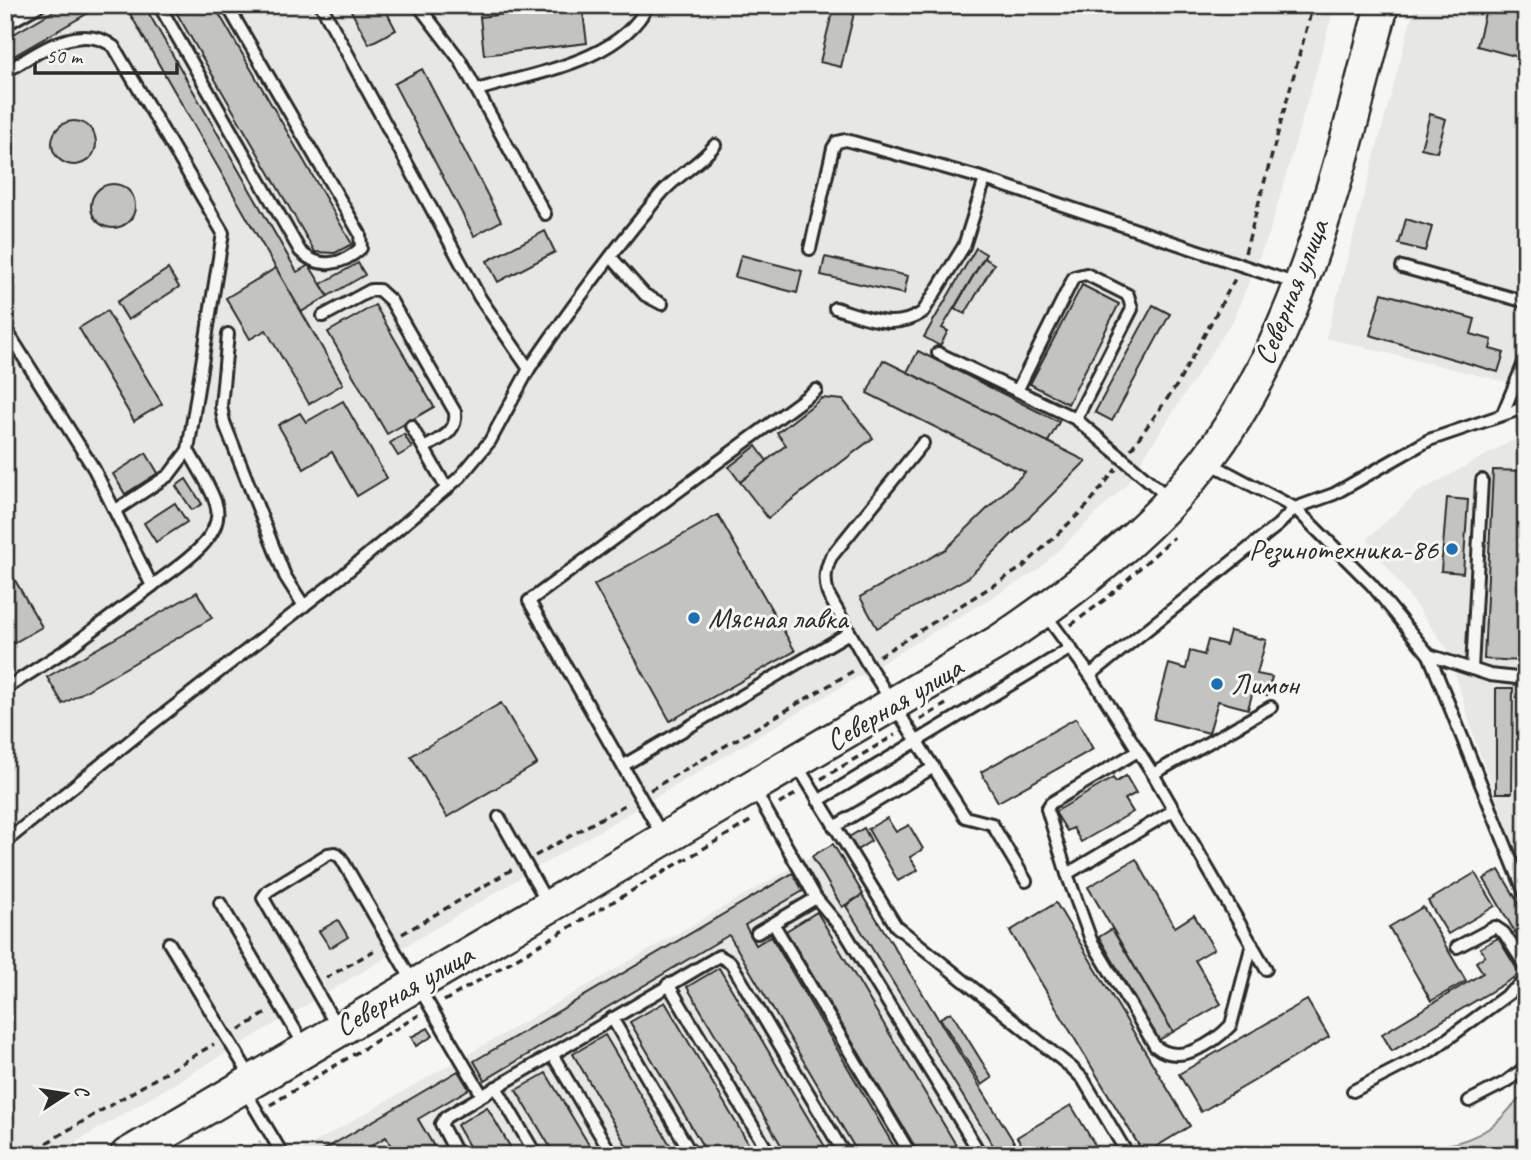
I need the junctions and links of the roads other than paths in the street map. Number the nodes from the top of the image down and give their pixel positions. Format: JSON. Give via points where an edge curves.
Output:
{"nodes":[{"id":1,"x":40,"y":5,"type":"edge"},
{"id":2,"x":159,"y":5,"type":"edge"},
{"id":3,"x":227,"y":5,"type":"edge"},
{"id":4,"x":321,"y":5,"type":"edge"},
{"id":5,"x":418,"y":5,"type":"edge"},
{"id":6,"x":648,"y":5,"type":"edge"},
{"id":7,"x":1382,"y":5,"type":"edge"},
{"id":8,"x":5,"y":25,"type":"edge"},
{"id":9,"x":5,"y":72,"type":"edge"},
{"id":10,"x":477,"y":89,"type":"junction"},
{"id":11,"x":715,"y":145,"type":"dead end"},
{"id":12,"x":985,"y":179,"type":"junction"},
{"id":13,"x":545,"y":214,"type":"dead end"},
{"id":14,"x":810,"y":249,"type":"dead end"},
{"id":15,"x":611,"y":257,"type":"junction"},
{"id":16,"x":1402,"y":267,"type":"dead end"},
{"id":17,"x":1300,"y":285,"type":"junction"},
{"id":18,"x":1526,"y":302,"type":"edge"},
{"id":19,"x":662,"y":304,"type":"dead end"},
{"id":20,"x":835,"y":308,"type":"dead end"},
{"id":21,"x":323,"y":316,"type":"dead end"},
{"id":22,"x":5,"y":328,"type":"edge"},
{"id":23,"x":228,"y":334,"type":"dead end"},
{"id":24,"x":938,"y":353,"type":"dead end"},
{"id":25,"x":1526,"y":358,"type":"edge"},
{"id":26,"x":529,"y":369,"type":"junction"},
{"id":27,"x":1018,"y":389,"type":"junction"},
{"id":28,"x":816,"y":390,"type":"dead end"},
{"id":29,"x":1526,"y":407,"type":"edge"},
{"id":30,"x":1503,"y":413,"type":"junction"},
{"id":31,"x":1076,"y":419,"type":"junction"},
{"id":32,"x":411,"y":426,"type":"dead end"},
{"id":33,"x":923,"y":443,"type":"dead end"},
{"id":34,"x":424,"y":448,"type":"junction"},
{"id":35,"x":188,"y":450,"type":"junction"},
{"id":36,"x":1206,"y":461,"type":"junction"},
{"id":37,"x":1482,"y":480,"type":"dead end"},
{"id":38,"x":447,"y":489,"type":"junction"},
{"id":39,"x":1172,"y":500,"type":"junction"},
{"id":40,"x":1295,"y":508,"type":"junction"},
{"id":41,"x":116,"y":510,"type":"junction"},
{"id":42,"x":152,"y":586,"type":"junction"},
{"id":43,"x":304,"y":606,"type":"junction"},
{"id":44,"x":1051,"y":622,"type":"junction"},
{"id":45,"x":849,"y":633,"type":"junction"},
{"id":46,"x":1071,"y":648,"type":"junction"},
{"id":47,"x":1429,"y":655,"type":"junction"},
{"id":48,"x":1472,"y":669,"type":"junction"},
{"id":49,"x":1090,"y":675,"type":"junction"},
{"id":50,"x":1526,"y":679,"type":"edge"},
{"id":51,"x":5,"y":689,"type":"edge"},
{"id":52,"x":1271,"y":707,"type":"dead end"},
{"id":53,"x":901,"y":715,"type":"junction"},
{"id":54,"x":918,"y":741,"type":"junction"},
{"id":55,"x":1138,"y":751,"type":"junction"},
{"id":56,"x":624,"y":765,"type":"junction"},
{"id":57,"x":934,"y":767,"type":"junction"},
{"id":58,"x":802,"y":774,"type":"junction"},
{"id":59,"x":1153,"y":774,"type":"junction"},
{"id":60,"x":760,"y":799,"type":"junction"},
{"id":61,"x":818,"y":801,"type":"junction"},
{"id":62,"x":1174,"y":810,"type":"junction"},
{"id":63,"x":499,"y":817,"type":"dead end"},
{"id":64,"x":834,"y":827,"type":"junction"},
{"id":65,"x":664,"y":839,"type":"junction"},
{"id":66,"x":5,"y":842,"type":"edge"},
{"id":67,"x":1066,"y":874,"type":"junction"},
{"id":68,"x":1026,"y":881,"type":"dead end"},
{"id":69,"x":1526,"y":896,"type":"edge"},
{"id":70,"x":816,"y":898,"type":"junction"},
{"id":71,"x":220,"y":903,"type":"dead end"},
{"id":72,"x":549,"y":906,"type":"junction"},
{"id":73,"x":773,"y":923,"type":"junction"},
{"id":74,"x":757,"y":933,"type":"dead end"},
{"id":75,"x":169,"y":943,"type":"dead end"},
{"id":76,"x":1252,"y":944,"type":"junction"},
{"id":77,"x":1457,"y":947,"type":"dead end"},
{"id":78,"x":1526,"y":967,"type":"edge"},
{"id":79,"x":1266,"y":968,"type":"dead end"},
{"id":80,"x":1526,"y":981,"type":"edge"},
{"id":81,"x":668,"y":984,"type":"junction"},
{"id":82,"x":420,"y":991,"type":"junction"},
{"id":83,"x":612,"y":1018,"type":"junction"},
{"id":84,"x":338,"y":1028,"type":"junction"},
{"id":85,"x":305,"y":1048,"type":"junction"},
{"id":86,"x":552,"y":1054,"type":"junction"},
{"id":87,"x":1526,"y":1067,"type":"edge"},
{"id":88,"x":247,"y":1083,"type":"junction"},
{"id":89,"x":496,"y":1087,"type":"junction"},
{"id":90,"x":1353,"y":1091,"type":"dead end"},
{"id":91,"x":482,"y":1095,"type":"junction"},
{"id":92,"x":1469,"y":1101,"type":"dead end"},
{"id":93,"x":127,"y":1155,"type":"edge"},
{"id":94,"x":283,"y":1155,"type":"edge"},
{"id":95,"x":457,"y":1155,"type":"edge"},
{"id":96,"x":536,"y":1155,"type":"edge"},
{"id":97,"x":612,"y":1155,"type":"edge"},
{"id":98,"x":692,"y":1155,"type":"edge"},
{"id":99,"x":770,"y":1155,"type":"edge"},
{"id":100,"x":845,"y":1155,"type":"edge"},
{"id":101,"x":911,"y":1155,"type":"edge"},
{"id":102,"x":981,"y":1155,"type":"edge"},
{"id":103,"x":1128,"y":1155,"type":"edge"}],
"edges":[{"from":1,"to":8,"type":"lane"},
{"from":2,"to":3,"type":"lane","via":[[300,251],[324,264],[337,263],[360,248],[360,234]]},
{"from":4,"to":26,"type":"lane","via":[[480,298]]},
{"from":5,"to":10,"type":"lane"},
{"from":6,"to":10,"type":"lane","via":[[636,24],[606,49]]},
{"from":7,"to":17,"type":"main road","name":"Северная улица"},
{"from":9,"to":35,"type":"lane","via":[[64,40],[104,39],[114,47],[220,225],[224,241]]},
{"from":10,"to":13,"type":"lane"},
{"from":11,"to":15,"type":"lane","via":[[662,193]]},
{"from":12,"to":14,"type":"lane","via":[[846,140],[837,142]]},
{"from":12,"to":17,"type":"lane"},
{"from":12,"to":20,"type":"lane","via":[[964,246],[923,312],[912,320],[890,324]]},
{"from":15,"to":19,"type":"lane","via":[[645,295]]},
{"from":15,"to":26,"type":"lane"},
{"from":16,"to":18,"type":"lane"},
{"from":17,"to":36,"type":"main road","name":"Северная улица","via":[[1248,395]]},
{"from":21,"to":34,"type":"lane","via":[[371,290],[379,290],[391,301],[455,412],[450,433]]},
{"from":22,"to":41,"type":"lane"},
{"from":23,"to":43,"type":"lane","via":[[223,422],[285,576]]},
{"from":24,"to":27,"type":"lane"},
{"from":25,"to":30,"type":"lane"},
{"from":26,"to":38,"type":"lane","via":[[490,441]]},
{"from":27,"to":31,"type":"lane"},
{"from":27,"to":31,"type":"lane","via":[[1074,277],[1086,274],[1118,289],[1128,295],[1132,309]]},
{"from":28,"to":56,"type":"lane","via":[[529,601]]},
{"from":29,"to":30,"type":"lane"},
{"from":30,"to":40,"type":"lane","via":[[1429,440],[1334,494]]},
{"from":31,"to":39,"type":"lane"},
{"from":32,"to":34,"type":"lane"},
{"from":33,"to":45,"type":"lane","via":[[825,569],[828,594]]},
{"from":34,"to":38,"type":"lane"},
{"from":35,"to":41,"type":"lane","via":[[170,475]]},
{"from":35,"to":42,"type":"lane","via":[[216,503],[215,525],[196,551]]},
{"from":36,"to":39,"type":"main road","name":"Северная улица"},
{"from":36,"to":40,"type":"lane"},
{"from":37,"to":48,"type":"lane"},
{"from":38,"to":43,"type":"lane"},
{"from":39,"to":44,"type":"main road","name":"Северная улица"},
{"from":40,"to":47,"type":"lane","via":[[1365,576]]},
{"from":40,"to":49,"type":"lane"},
{"from":41,"to":42,"type":"lane"},
{"from":42,"to":51,"type":"lane"},
{"from":43,"to":66,"type":"lane"},
{"from":44,"to":46,"type":"lane"},
{"from":44,"to":53,"type":"main road","name":"Северная улица"},
{"from":45,"to":53,"type":"lane"},
{"from":45,"to":56,"type":"lane"},
{"from":46,"to":49,"type":"lane"},
{"from":46,"to":54,"type":"lane"},
{"from":47,"to":48,"type":"lane"},
{"from":47,"to":69,"type":"lane"},
{"from":48,"to":50,"type":"lane"},
{"from":49,"to":55,"type":"lane"},
{"from":52,"to":59,"type":"lane"},
{"from":53,"to":54,"type":"lane"},
{"from":53,"to":58,"type":"main road","name":"Северная улица"},
{"from":54,"to":57,"type":"lane"},
{"from":54,"to":61,"type":"lane"},
{"from":55,"to":59,"type":"lane"},
{"from":55,"to":67,"type":"lane","via":[[1046,808]]},
{"from":56,"to":65,"type":"lane"},
{"from":57,"to":64,"type":"lane"},
{"from":57,"to":68,"type":"lane","via":[[965,817],[992,824]]},
{"from":58,"to":60,"type":"main road","name":"Северная улица"},
{"from":58,"to":61,"type":"lane"},
{"from":59,"to":62,"type":"lane"},
{"from":60,"to":65,"type":"main road","name":"Северная улица"},
{"from":60,"to":70,"type":"lane"},
{"from":61,"to":64,"type":"lane"},
{"from":62,"to":67,"type":"lane"},
{"from":62,"to":76,"type":"lane"},
{"from":63,"to":72,"type":"lane"},
{"from":64,"to":103,"type":"lane","via":[[897,926],[1077,1073]]},
{"from":65,"to":72,"type":"main road","name":"Северная улица"},
{"from":67,"to":76,"type":"lane","via":[[1091,940],[1162,1052],[1175,1055],[1196,1050],[1231,1025]]},
{"from":70,"to":73,"type":"lane"},
{"from":70,"to":102,"type":"lane","via":[[846,934]]},
{"from":71,"to":85,"type":"lane"},
{"from":72,"to":82,"type":"main road","name":"Северная улица"},
{"from":73,"to":74,"type":"lane"},
{"from":73,"to":101,"type":"lane"},
{"from":75,"to":88,"type":"lane","via":[[227,1037]]},
{"from":76,"to":79,"type":"lane"},
{"from":77,"to":78,"type":"lane","via":[[1495,927]]},
{"from":80,"to":90,"type":"lane","via":[[1431,1051]]},
{"from":81,"to":83,"type":"lane"},
{"from":81,"to":99,"type":"lane"},
{"from":81,"to":100,"type":"lane","via":[[710,959],[725,958],[732,963]]},
{"from":82,"to":84,"type":"main road","name":"Северная улица"},
{"from":82,"to":84,"type":"lane","via":[[341,858],[328,854],[263,898]]},
{"from":82,"to":91,"type":"lane"},
{"from":83,"to":86,"type":"lane"},
{"from":83,"to":98,"type":"lane"},
{"from":84,"to":85,"type":"main road","name":"Северная улица"},
{"from":85,"to":88,"type":"main road","name":"Северная улица"},
{"from":86,"to":89,"type":"lane"},
{"from":86,"to":97,"type":"lane"},
{"from":87,"to":92,"type":"lane"},
{"from":88,"to":93,"type":"main road","name":"Северная улица"},
{"from":88,"to":94,"type":"lane"},
{"from":89,"to":91,"type":"lane"},
{"from":89,"to":96,"type":"lane"},
{"from":91,"to":95,"type":"lane","via":[[441,1124]]}]}
